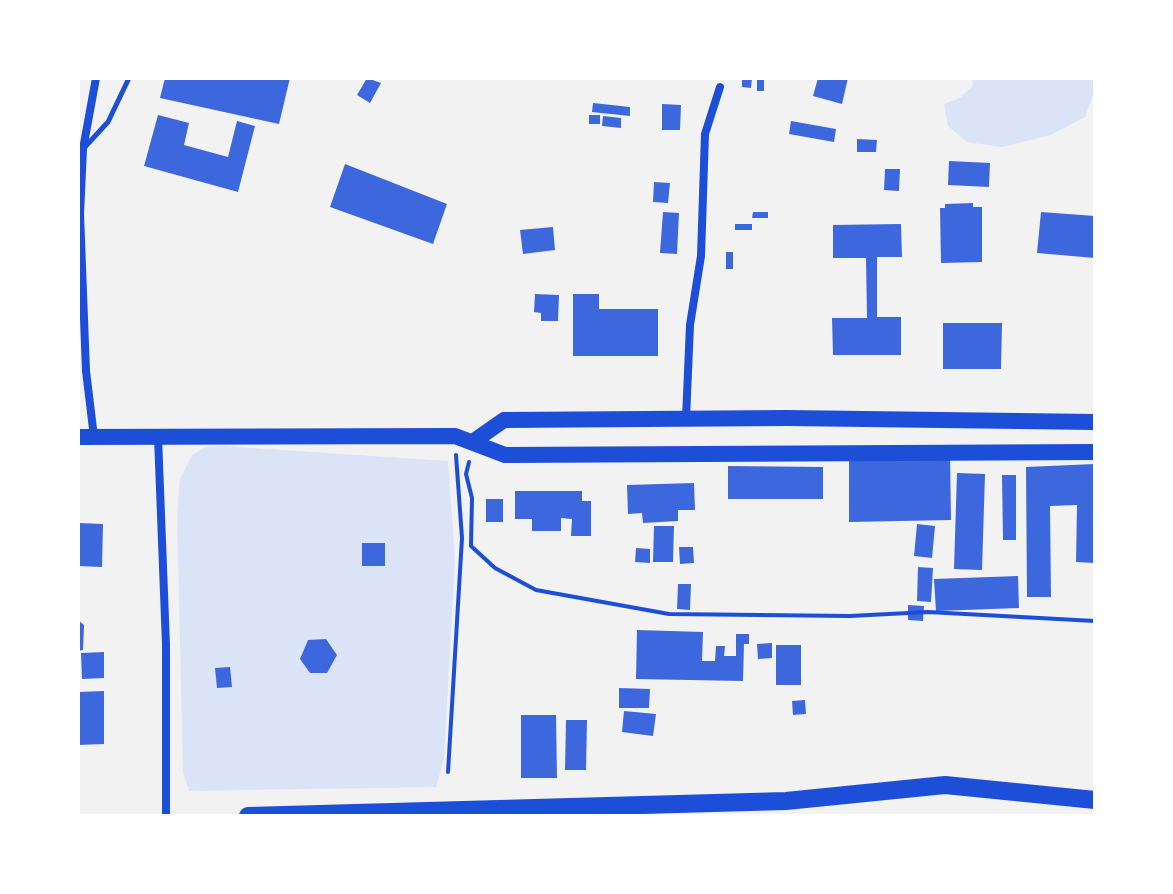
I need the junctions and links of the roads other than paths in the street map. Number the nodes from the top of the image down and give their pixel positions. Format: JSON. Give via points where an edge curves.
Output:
{"nodes":[{"id":1,"x":96,"y":78,"type":"edge"},
{"id":2,"x":129,"y":78,"type":"edge"},
{"id":3,"x":720,"y":87,"type":"dead end"},
{"id":4,"x":83,"y":149,"type":"junction"},
{"id":5,"x":686,"y":420,"type":"junction"},
{"id":6,"x":1095,"y":422,"type":"edge"},
{"id":7,"x":158,"y":436,"type":"junction"},
{"id":8,"x":86,"y":437,"type":"edge"},
{"id":9,"x":474,"y":441,"type":"junction"},
{"id":10,"x":1095,"y":452,"type":"edge"},
{"id":11,"x":1095,"y":800,"type":"edge"},
{"id":12,"x":166,"y":816,"type":"edge"},
{"id":13,"x":248,"y":816,"type":"edge"}],
"edges":[{"from":1,"to":4,"type":"street"},
{"from":2,"to":4,"type":"lane","via":[[108,122]]},
{"from":3,"to":5,"type":"street","via":[[705,134],[701,256],[690,325]]},
{"from":4,"to":8,"type":"street"},
{"from":5,"to":6,"type":"main road"},
{"from":5,"to":9,"type":"main road","via":[[504,420]]},
{"from":7,"to":8,"type":"main road"},
{"from":7,"to":9,"type":"main road","via":[[455,436]]},
{"from":7,"to":12,"type":"street"},
{"from":9,"to":10,"type":"main road","via":[[505,455]]},
{"from":11,"to":13,"type":"highway","via":[[945,785],[786,801]]}]}
